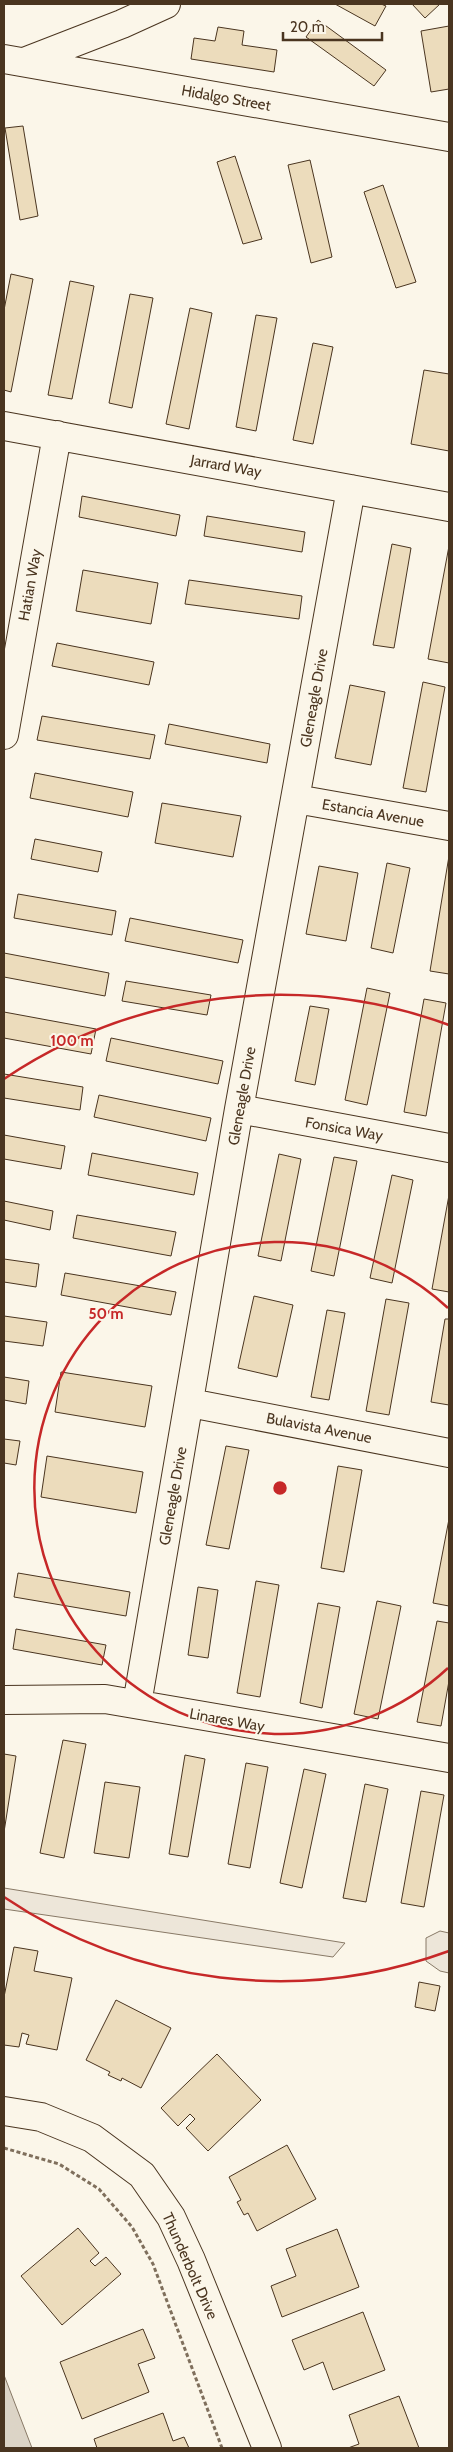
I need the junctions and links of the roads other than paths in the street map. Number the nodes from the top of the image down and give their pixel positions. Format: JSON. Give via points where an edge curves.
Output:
{"nodes":[{"id":1,"x":166,"y":4,"type":"edge"},
{"id":2,"x":13,"y":61,"type":"edge"},
{"id":3,"x":449,"y":137,"type":"edge"},
{"id":4,"x":4,"y":426,"type":"edge"},
{"id":5,"x":57,"y":435,"type":"junction"},
{"id":6,"x":351,"y":489,"type":"junction"},
{"id":7,"x":449,"y":507,"type":"edge"},
{"id":8,"x":4,"y":735,"type":"edge"},
{"id":9,"x":296,"y":799,"type":"junction"},
{"id":10,"x":449,"y":826,"type":"edge"},
{"id":11,"x":239,"y":1110,"type":"junction"},
{"id":12,"x":449,"y":1148,"type":"edge"},
{"id":13,"x":190,"y":1403,"type":"junction"},
{"id":14,"x":449,"y":1453,"type":"edge"},
{"id":15,"x":4,"y":1700,"type":"edge"},
{"id":16,"x":137,"y":1704,"type":"junction"},
{"id":17,"x":449,"y":1758,"type":"edge"},
{"id":18,"x":4,"y":2111,"type":"edge"},
{"id":19,"x":267,"y":2448,"type":"edge"}],
"edges":[{"from":1,"to":2,"type":"street","via":[[122,24]]},
{"from":2,"to":3,"type":"street","name":"Hidalgo Street"},
{"from":4,"to":5,"type":"street","name":"Jarrard Way"},
{"from":5,"to":6,"type":"street","name":"Jarrard Way"},
{"from":5,"to":8,"type":"street","name":"Hatian Way"},
{"from":6,"to":7,"type":"street","name":"Jarrard Way"},
{"from":6,"to":9,"type":"street","name":"Gleneagle Drive"},
{"from":9,"to":10,"type":"street","name":"Estancia Avenue"},
{"from":9,"to":11,"type":"street","name":"Gleneagle Drive"},
{"from":11,"to":12,"type":"street","name":"Fonsica Way"},
{"from":11,"to":13,"type":"street","name":"Gleneagle Drive"},
{"from":13,"to":14,"type":"street","name":"Bulavista Avenue"},
{"from":13,"to":16,"type":"street","name":"Gleneagle Drive"},
{"from":15,"to":16,"type":"street","name":"Linares Way","via":[[106,1699]]},
{"from":16,"to":17,"type":"street","name":"Linares Way"},
{"from":18,"to":19,"type":"street","name":"Thunderbolt Drive","via":[[41,2117],[92,2138],[142,2176],[170,2217],[191,2260]]}]}
